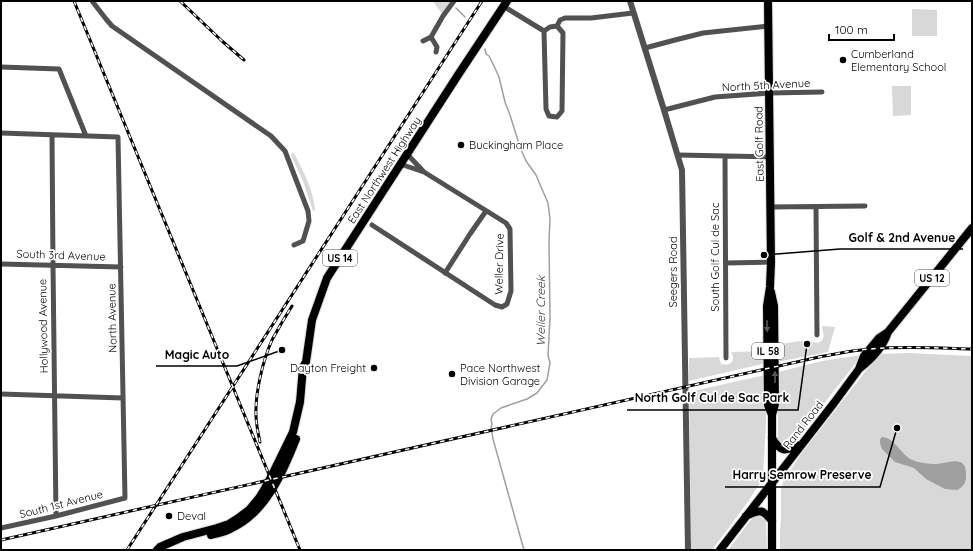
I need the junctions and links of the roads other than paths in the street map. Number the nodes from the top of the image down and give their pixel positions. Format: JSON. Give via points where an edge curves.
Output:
{"nodes":[{"id":1,"x":92,"y":1,"type":"edge"},
{"id":2,"x":454,"y":1,"type":"edge"},
{"id":3,"x":630,"y":1,"type":"edge"},
{"id":4,"x":768,"y":1,"type":"edge"},
{"id":5,"x":505,"y":4,"type":"edge"},
{"id":6,"x":634,"y":13,"type":"junction"},
{"id":7,"x":557,"y":26,"type":"junction"},
{"id":8,"x":768,"y":26,"type":"junction"},
{"id":9,"x":544,"y":32,"type":"junction"},
{"id":10,"x":431,"y":37,"type":"junction"},
{"id":11,"x":423,"y":41,"type":"dead end"},
{"id":12,"x":645,"y":48,"type":"junction"},
{"id":13,"x":436,"y":52,"type":"dead end"},
{"id":14,"x":1,"y":67,"type":"edge"},
{"id":15,"x":769,"y":92,"type":"junction"},
{"id":16,"x":822,"y":92,"type":"dead end"},
{"id":17,"x":664,"y":110,"type":"junction"},
{"id":18,"x":1,"y":134,"type":"edge"},
{"id":19,"x":52,"y":135,"type":"junction"},
{"id":20,"x":86,"y":136,"type":"junction"},
{"id":21,"x":407,"y":154,"type":"junction"},
{"id":22,"x":678,"y":155,"type":"junction"},
{"id":23,"x":724,"y":157,"type":"junction"},
{"id":24,"x":770,"y":157,"type":"junction"},
{"id":25,"x":400,"y":164,"type":"junction"},
{"id":26,"x":424,"y":172,"type":"junction"},
{"id":27,"x":865,"y":206,"type":"dead end"},
{"id":28,"x":770,"y":207,"type":"junction"},
{"id":29,"x":816,"y":207,"type":"junction"},
{"id":30,"x":486,"y":211,"type":"junction"},
{"id":31,"x":372,"y":225,"type":"dead end"},
{"id":32,"x":972,"y":228,"type":"edge"},
{"id":33,"x":294,"y":245,"type":"dead end"},
{"id":34,"x":771,"y":262,"type":"junction"},
{"id":35,"x":726,"y":263,"type":"junction"},
{"id":36,"x":1,"y":264,"type":"edge"},
{"id":37,"x":53,"y":265,"type":"junction"},
{"id":38,"x":121,"y":267,"type":"junction"},
{"id":39,"x":445,"y":273,"type":"junction"},
{"id":40,"x":816,"y":336,"type":"dead end"},
{"id":41,"x":726,"y":358,"type":"dead end"},
{"id":42,"x":306,"y":362,"type":"junction"},
{"id":43,"x":1,"y":394,"type":"edge"},
{"id":44,"x":54,"y":396,"type":"junction"},
{"id":45,"x":123,"y":398,"type":"junction"},
{"id":46,"x":772,"y":438,"type":"junction"},
{"id":47,"x":801,"y":445,"type":"junction"},
{"id":48,"x":772,"y":482,"type":"junction"},
{"id":49,"x":125,"y":498,"type":"joint"},
{"id":50,"x":56,"y":516,"type":"junction"},
{"id":51,"x":745,"y":517,"type":"junction"},
{"id":52,"x":772,"y":520,"type":"junction"},
{"id":53,"x":1,"y":528,"type":"edge"},
{"id":54,"x":157,"y":550,"type":"edge"},
{"id":55,"x":168,"y":550,"type":"edge"},
{"id":56,"x":688,"y":550,"type":"edge"},
{"id":57,"x":720,"y":550,"type":"edge"},
{"id":58,"x":772,"y":550,"type":"edge"}],
"edges":[{"from":1,"to":33,"type":"street","via":[[112,26],[271,136],[285,151],[308,211],[309,221],[303,241]]},
{"from":2,"to":10,"type":"street"},
{"from":3,"to":6,"type":"street","name":"Seegers Road"},
{"from":4,"to":8,"type":"main road","name":"East Golf Road","number":"IL 58"},
{"from":5,"to":9,"type":"street"},
{"from":5,"to":21,"type":"main road","name":"East Northwest Highway","number":"US 14"},
{"from":6,"to":7,"type":"street","via":[[565,18],[560,20]]},
{"from":6,"to":12,"type":"street","name":"Seegers Road"},
{"from":7,"to":9,"type":"street","via":[[550,27]]},
{"from":7,"to":9,"type":"street","via":[[563,33],[562,111],[557,117],[549,116],[546,109]]},
{"from":8,"to":12,"type":"street","via":[[703,33]]},
{"from":8,"to":15,"type":"main road","name":"East Golf Road","number":"IL 58"},
{"from":10,"to":11,"type":"street"},
{"from":10,"to":13,"type":"street","via":[[437,47]]},
{"from":12,"to":17,"type":"street","name":"Seegers Road"},
{"from":14,"to":20,"type":"street","via":[[59,69]]},
{"from":15,"to":16,"type":"street","name":"North 5th Avenue"},
{"from":15,"to":17,"type":"street","name":"North 5th Avenue","via":[[715,97]]},
{"from":15,"to":24,"type":"main road","name":"East Golf Road","number":"IL 58"},
{"from":17,"to":22,"type":"street","name":"Seegers Road"},
{"from":18,"to":19,"type":"street"},
{"from":19,"to":20,"type":"street"},
{"from":19,"to":37,"type":"street","name":"Hollywood Avenue"},
{"from":20,"to":38,"type":"street","name":"North Avenue","via":[[118,137]]},
{"from":21,"to":25,"type":"main road","name":"East Northwest Highway","number":"US 14"},
{"from":21,"to":26,"type":"street"},
{"from":22,"to":23,"type":"street"},
{"from":22,"to":56,"type":"street","name":"Seegers Road","via":[[683,185]]},
{"from":23,"to":24,"type":"street"},
{"from":23,"to":35,"type":"street","name":"South Golf Cul de Sac"},
{"from":24,"to":28,"type":"main road","name":"East Golf Road","number":"IL 58"},
{"from":25,"to":26,"type":"street"},
{"from":25,"to":42,"type":"main road","name":"East Northwest Highway","number":"US 14","via":[[327,278],[312,320]]},
{"from":26,"to":30,"type":"street"},
{"from":27,"to":29,"type":"street"},
{"from":28,"to":29,"type":"street"},
{"from":28,"to":34,"type":"main road","name":"East Golf Road","number":"IL 58"},
{"from":29,"to":40,"type":"street"},
{"from":30,"to":39,"type":"street"},
{"from":30,"to":39,"type":"street","name":"Weller Drive","via":[[506,223],[510,229],[508,304],[502,307],[495,305]]},
{"from":31,"to":39,"type":"street"},
{"from":32,"to":47,"type":"main road","name":"Rand Road","number":"US 12","via":[[890,329],[864,356],[859,369]]},
{"from":34,"to":35,"type":"street"},
{"from":34,"to":46,"type":"main road","name":"East Golf Road","number":"IL 58","via":[[776,404],[772,415]]},
{"from":35,"to":41,"type":"street","name":"South Golf Cul de Sac"},
{"from":36,"to":37,"type":"street","name":"South 3rd Avenue"},
{"from":37,"to":38,"type":"street","name":"South 3rd Avenue"},
{"from":37,"to":44,"type":"street","name":"Hollywood Avenue"},
{"from":38,"to":45,"type":"street","name":"North Avenue"},
{"from":42,"to":54,"type":"main road","name":"East Northwest Highway","number":"US 14","via":[[303,366],[300,402],[293,432],[259,498],[249,510],[229,524],[183,536]]},
{"from":42,"to":55,"type":"main road","name":"East Northwest Highway","number":"US 14","via":[[308,368],[305,403],[298,432],[285,464],[263,503],[233,528],[179,544]]},
{"from":43,"to":44,"type":"street"},
{"from":44,"to":45,"type":"street"},
{"from":44,"to":50,"type":"street","name":"Hollywood Avenue"},
{"from":45,"to":49,"type":"street","name":"North Avenue"},
{"from":46,"to":47,"type":"main road","via":[[783,450]]},
{"from":46,"to":48,"type":"main road","name":"East Golf Road","number":"IL 58"},
{"from":47,"to":48,"type":"main road","name":"Rand Road","number":"US 12"},
{"from":48,"to":51,"type":"main road","name":"Rand Road","number":"US 12"},
{"from":48,"to":52,"type":"main road","name":"East Golf Road","number":"IL 58"},
{"from":49,"to":50,"type":"street","name":"South 1st Avenue"},
{"from":50,"to":53,"type":"street","name":"South 1st Avenue"},
{"from":51,"to":52,"type":"main road","via":[[762,511]]},
{"from":51,"to":57,"type":"main road","name":"Rand Road","number":"US 12"},
{"from":52,"to":58,"type":"main road","name":"East Golf Road","number":"IL 58"}]}
